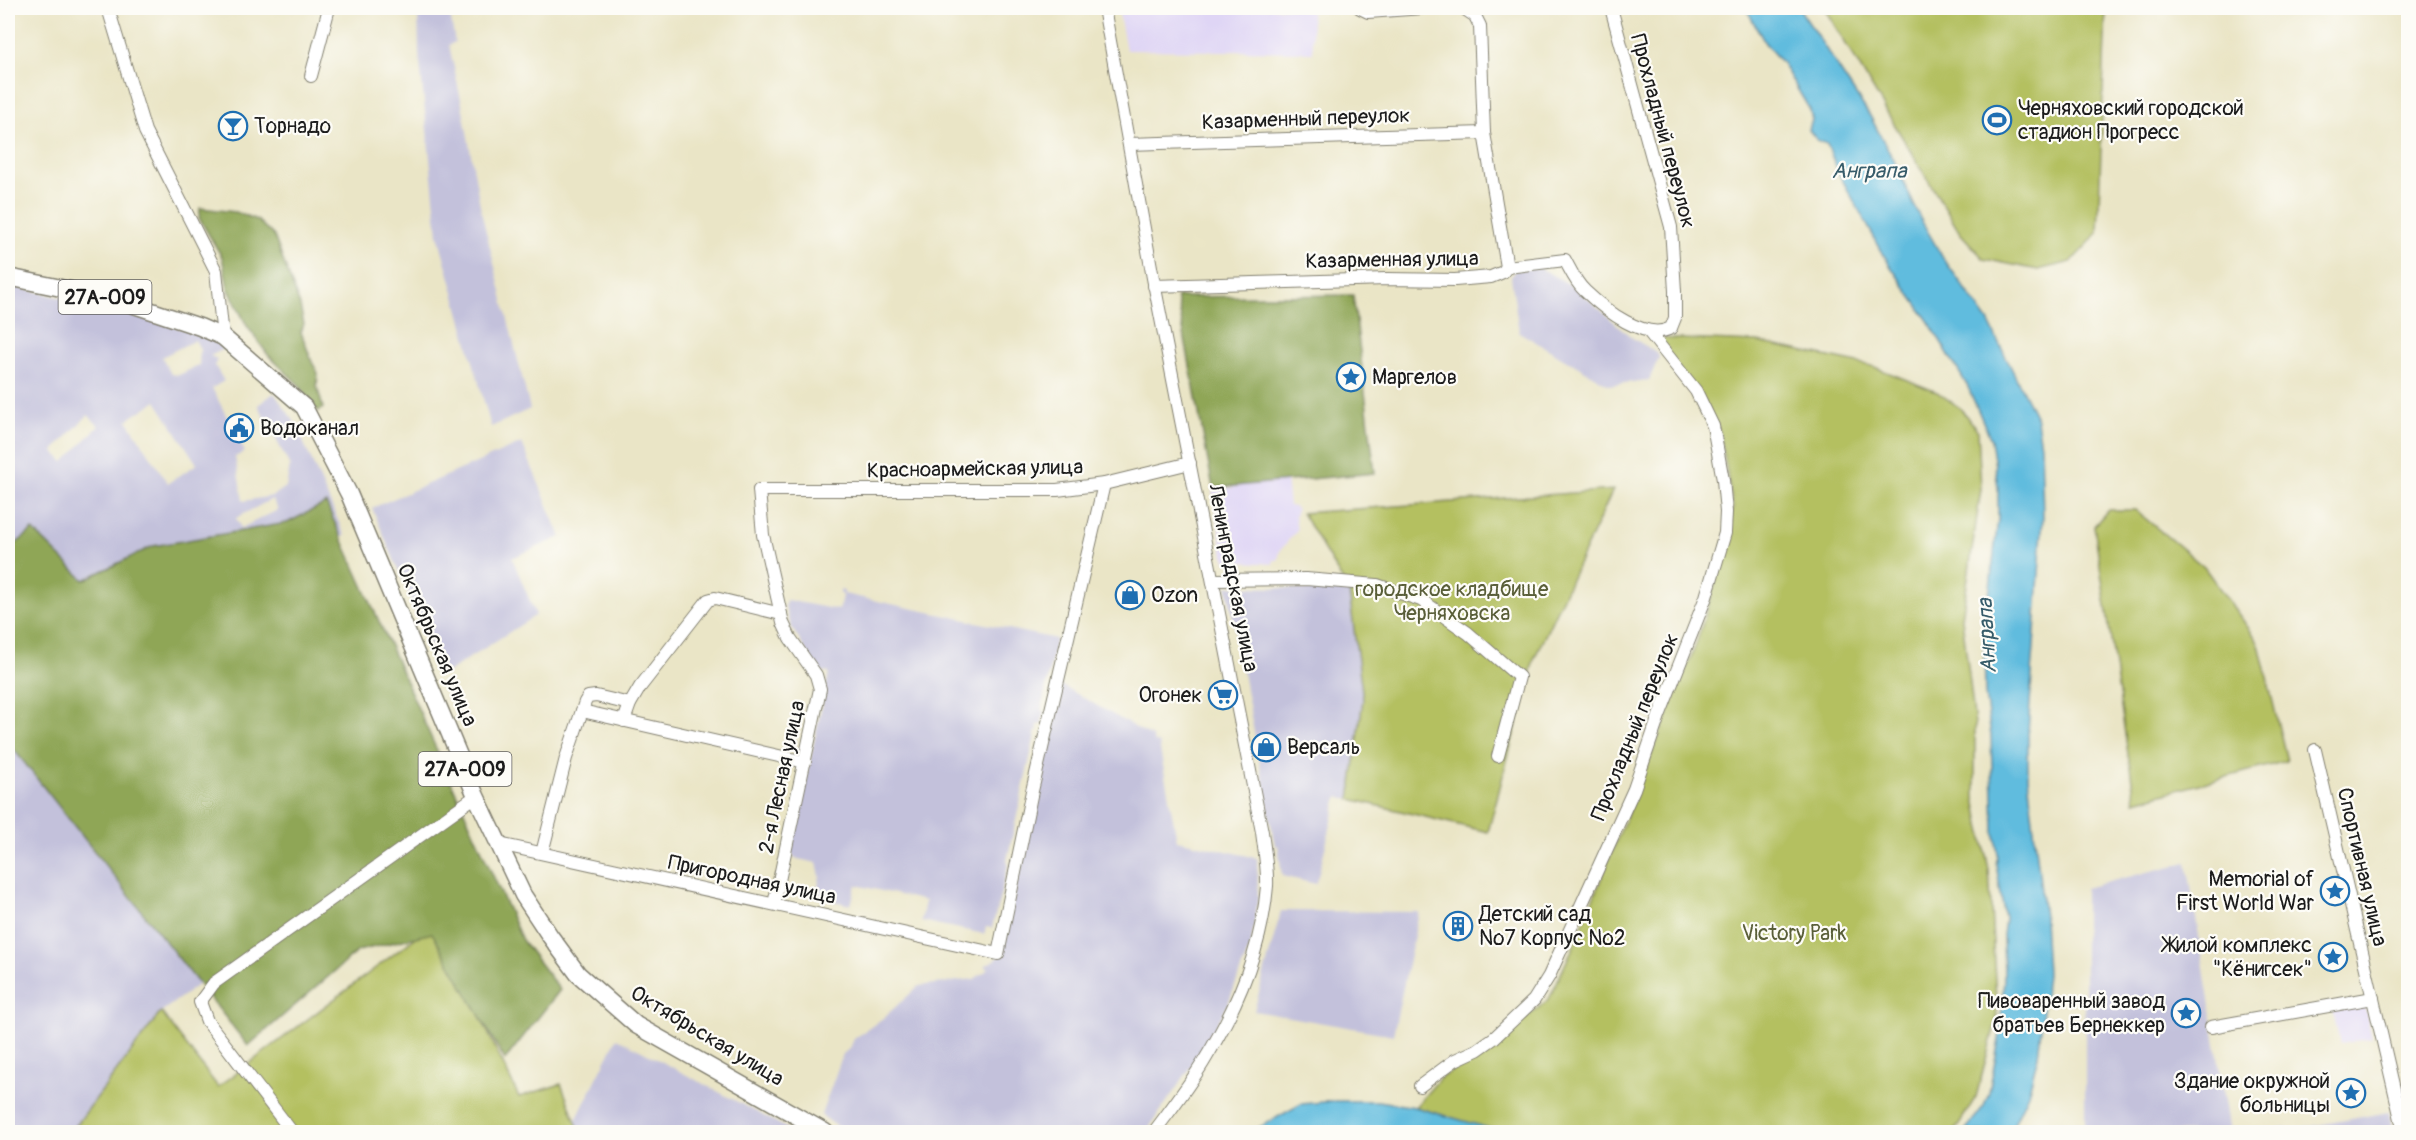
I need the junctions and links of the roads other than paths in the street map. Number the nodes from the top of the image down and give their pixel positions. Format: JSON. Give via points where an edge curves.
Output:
{"nodes":[{"id":1,"x":108,"y":8,"type":"edge"},
{"id":2,"x":329,"y":8,"type":"edge"},
{"id":3,"x":1104,"y":8,"type":"edge"},
{"id":4,"x":1360,"y":8,"type":"edge"},
{"id":5,"x":1423,"y":8,"type":"edge"},
{"id":6,"x":1466,"y":8,"type":"edge"},
{"id":7,"x":1611,"y":8,"type":"edge"},
{"id":8,"x":311,"y":76,"type":"dead end"},
{"id":9,"x":1484,"y":133,"type":"junction"},
{"id":10,"x":1129,"y":144,"type":"junction"},
{"id":11,"x":1507,"y":267,"type":"junction"},
{"id":12,"x":8,"y":277,"type":"edge"},
{"id":13,"x":1154,"y":286,"type":"junction"},
{"id":14,"x":1649,"y":332,"type":"junction"},
{"id":15,"x":223,"y":338,"type":"junction"},
{"id":16,"x":1190,"y":463,"type":"junction"},
{"id":17,"x":1104,"y":484,"type":"junction"},
{"id":18,"x":759,"y":490,"type":"joint"},
{"id":19,"x":1214,"y":580,"type":"junction"},
{"id":20,"x":781,"y":614,"type":"junction"},
{"id":21,"x":630,"y":704,"type":"junction"},
{"id":22,"x":582,"y":711,"type":"junction"},
{"id":23,"x":624,"y":721,"type":"junction"},
{"id":24,"x":2315,"y":750,"type":"dead end"},
{"id":25,"x":1498,"y":756,"type":"dead end"},
{"id":26,"x":805,"y":762,"type":"junction"},
{"id":27,"x":476,"y":796,"type":"junction"},
{"id":28,"x":499,"y":844,"type":"junction"},
{"id":29,"x":542,"y":853,"type":"junction"},
{"id":30,"x":774,"y":904,"type":"junction"},
{"id":31,"x":2373,"y":998,"type":"junction"},
{"id":32,"x":2211,"y":1027,"type":"dead end"},
{"id":33,"x":1420,"y":1086,"type":"dead end"},
{"id":34,"x":2409,"y":1096,"type":"edge"},
{"id":35,"x":2405,"y":1111,"type":"edge"},
{"id":36,"x":292,"y":1132,"type":"edge"},
{"id":37,"x":825,"y":1132,"type":"edge"},
{"id":38,"x":1154,"y":1132,"type":"edge"},
{"id":39,"x":2404,"y":1132,"type":"edge"}],
"edges":[{"from":1,"to":15,"type":"street","via":[[145,131],[216,271]]},
{"from":2,"to":8,"type":"street"},
{"from":3,"to":10,"type":"street","name":"Ленинградская улица"},
{"from":4,"to":5,"type":"street","via":[[1368,12]]},
{"from":6,"to":9,"type":"street","name":"Казарменная улица","via":[[1480,26]]},
{"from":7,"to":14,"type":"street","name":"Прохладный переулок","via":[[1671,227],[1675,318],[1664,333]]},
{"from":9,"to":10,"type":"street","name":"Казарменный переулок"},
{"from":9,"to":11,"type":"street","name":"Казарменная улица"},
{"from":10,"to":13,"type":"street","name":"Ленинградская улица"},
{"from":11,"to":13,"type":"street","name":"Казарменная улица","via":[[1497,275],[1478,279]]},
{"from":11,"to":14,"type":"street","via":[[1565,260],[1585,291],[1622,320]]},
{"from":12,"to":15,"type":"main road","name":"Октябрьская улица","number":"27А-009","via":[[119,300]]},
{"from":13,"to":16,"type":"street","name":"Ленинградская улица"},
{"from":14,"to":33,"type":"street","name":"Прохладный переулок","via":[[1696,391],[1715,434],[1723,480],[1725,533],[1706,597],[1634,789],[1549,976],[1534,1000],[1494,1038]]},
{"from":15,"to":27,"type":"main road","name":"Октябрьская улица","number":"27А-009","via":[[304,407],[350,494]]},
{"from":16,"to":17,"type":"street","name":"Красноармейская улица"},
{"from":16,"to":19,"type":"street","name":"Ленинградская улица"},
{"from":17,"to":18,"type":"street","name":"Красноармейская улица","via":[[1027,491]]},
{"from":17,"to":30,"type":"street","name":"Пригородная улица","via":[[998,954]]},
{"from":18,"to":20,"type":"street","name":"2-я Лесная улица","via":[[763,535]]},
{"from":19,"to":25,"type":"street","via":[[1306,579],[1377,585],[1421,600],[1468,633],[1519,677]]},
{"from":19,"to":38,"type":"street","name":"Ленинградская улица","via":[[1262,832],[1268,883],[1254,951],[1238,997],[1204,1062]]},
{"from":20,"to":21,"type":"street","via":[[715,598],[708,600]]},
{"from":20,"to":26,"type":"street","name":"2-я Лесная улица","via":[[790,638],[820,683]]},
{"from":21,"to":22,"type":"street","via":[[592,696]]},
{"from":21,"to":23,"type":"street"},
{"from":22,"to":23,"type":"street"},
{"from":22,"to":29,"type":"street"},
{"from":23,"to":26,"type":"street"},
{"from":24,"to":31,"type":"street","name":"Спортивная улица"},
{"from":26,"to":30,"type":"street","name":"2-я Лесная улица"},
{"from":27,"to":28,"type":"main road","name":"Октябрьская улица","number":"27А-009"},
{"from":27,"to":36,"type":"street","via":[[214,983],[200,1002],[207,1021]]},
{"from":28,"to":29,"type":"street","name":"Пригородная улица"},
{"from":28,"to":37,"type":"main road","name":"Октябрьская улица","number":"27А-009","via":[[550,936],[578,974],[605,999],[636,1024]]},
{"from":29,"to":30,"type":"street","name":"Пригородная улица"},
{"from":31,"to":32,"type":"street"},
{"from":31,"to":35,"type":"street","name":"Спортивная улица","via":[[2392,1087]]},
{"from":34,"to":35,"type":"street"},
{"from":35,"to":39,"type":"street","name":"Спортивная улица"}]}
